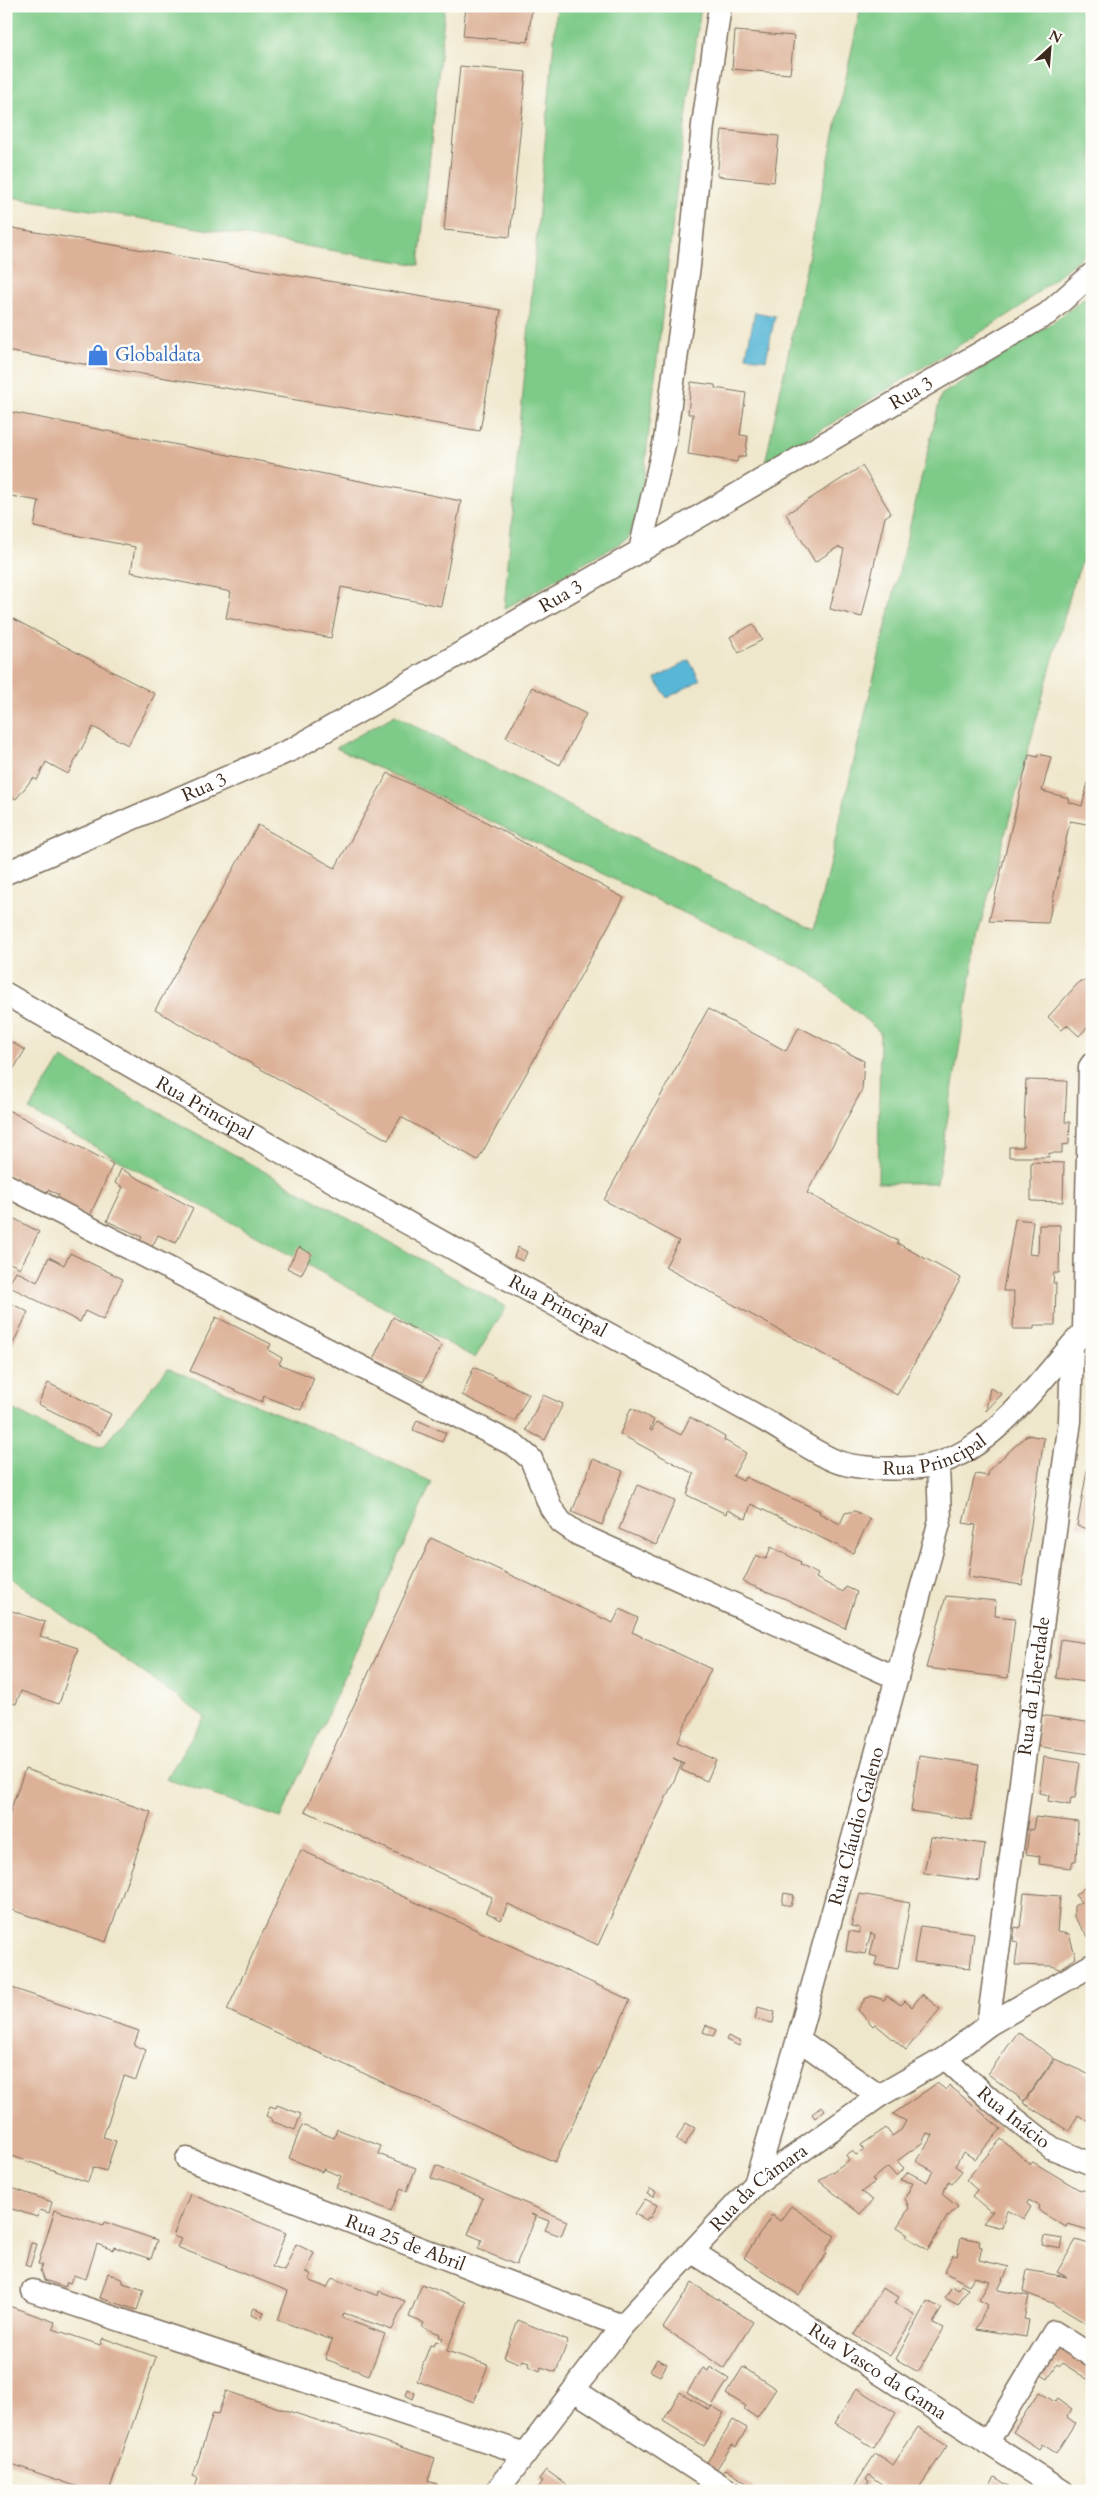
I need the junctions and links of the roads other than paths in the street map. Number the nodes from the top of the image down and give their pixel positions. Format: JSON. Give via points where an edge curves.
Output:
{"nodes":[{"id":1,"x":720,"y":6,"type":"edge"},
{"id":2,"x":1092,"y":274,"type":"edge"},
{"id":3,"x":640,"y":551,"type":"junction"},
{"id":4,"x":6,"y":873,"type":"edge"},
{"id":5,"x":6,"y":994,"type":"edge"},
{"id":6,"x":1092,"y":1064,"type":"edge"},
{"id":7,"x":6,"y":1185,"type":"edge"},
{"id":8,"x":1083,"y":1333,"type":"edge"},
{"id":9,"x":938,"y":1464,"type":"junction"},
{"id":10,"x":896,"y":1678,"type":"junction"},
{"id":11,"x":1092,"y":1965,"type":"edge"},
{"id":12,"x":988,"y":2025,"type":"junction"},
{"id":13,"x":798,"y":2039,"type":"junction"},
{"id":14,"x":945,"y":2058,"type":"junction"},
{"id":15,"x":879,"y":2096,"type":"junction"},
{"id":16,"x":187,"y":2159,"type":"dead end"},
{"id":17,"x":1092,"y":2164,"type":"edge"},
{"id":18,"x":755,"y":2184,"type":"junction"},
{"id":19,"x":693,"y":2252,"type":"junction"},
{"id":20,"x":33,"y":2291,"type":"dead end"},
{"id":21,"x":622,"y":2326,"type":"junction"},
{"id":22,"x":1092,"y":2356,"type":"edge"},
{"id":23,"x":574,"y":2390,"type":"junction"},
{"id":24,"x":987,"y":2443,"type":"junction"},
{"id":25,"x":526,"y":2454,"type":"junction"},
{"id":26,"x":497,"y":2491,"type":"edge"},
{"id":27,"x":729,"y":2491,"type":"edge"},
{"id":28,"x":1062,"y":2491,"type":"edge"}],
"edges":[{"from":1,"to":3,"type":"street","via":[[665,440]]},
{"from":2,"to":3,"type":"street","name":"Rua 3","via":[[1047,314]]},
{"from":3,"to":4,"type":"street","name":"Rua 3","via":[[293,749]]},
{"from":5,"to":9,"type":"street","name":"Rua Principal","via":[[464,1256],[837,1462],[896,1468]]},
{"from":6,"to":8,"type":"street","name":"Rua da Liberdade"},
{"from":7,"to":10,"type":"street","via":[[516,1446],[532,1459],[551,1508],[561,1522],[578,1534]]},
{"from":8,"to":9,"type":"street","name":"Rua Principal","via":[[999,1426],[970,1448]]},
{"from":8,"to":12,"type":"street","name":"Rua da Liberdade"},
{"from":9,"to":10,"type":"street","name":"Rua Cláudio Galeno","via":[[940,1520]]},
{"from":10,"to":13,"type":"street","name":"Rua Cláudio Galeno"},
{"from":11,"to":12,"type":"street","name":"Rua da Câmara"},
{"from":12,"to":14,"type":"street","name":"Rua da Câmara"},
{"from":13,"to":15,"type":"street"},
{"from":13,"to":18,"type":"street","name":"Rua Cláudio Galeno"},
{"from":14,"to":15,"type":"street","name":"Rua da Câmara"},
{"from":14,"to":17,"type":"street","name":"Rua Inácio","via":[[991,2100],[1052,2148]]},
{"from":15,"to":18,"type":"street","name":"Rua da Câmara"},
{"from":16,"to":21,"type":"street","name":"Rua 25 de Abril"},
{"from":18,"to":19,"type":"street","name":"Rua da Câmara"},
{"from":19,"to":21,"type":"street","name":"Rua da Câmara"},
{"from":19,"to":24,"type":"street","name":"Rua Vasco da Gama"},
{"from":20,"to":25,"type":"street"},
{"from":21,"to":23,"type":"street","name":"Rua da Câmara"},
{"from":22,"to":24,"type":"street","via":[[1054,2332]]},
{"from":23,"to":25,"type":"street","name":"Rua da Câmara"},
{"from":23,"to":27,"type":"street"},
{"from":24,"to":28,"type":"street","name":"Rua Vasco da Gama"},
{"from":25,"to":26,"type":"street","name":"Rua da Câmara"}]}
